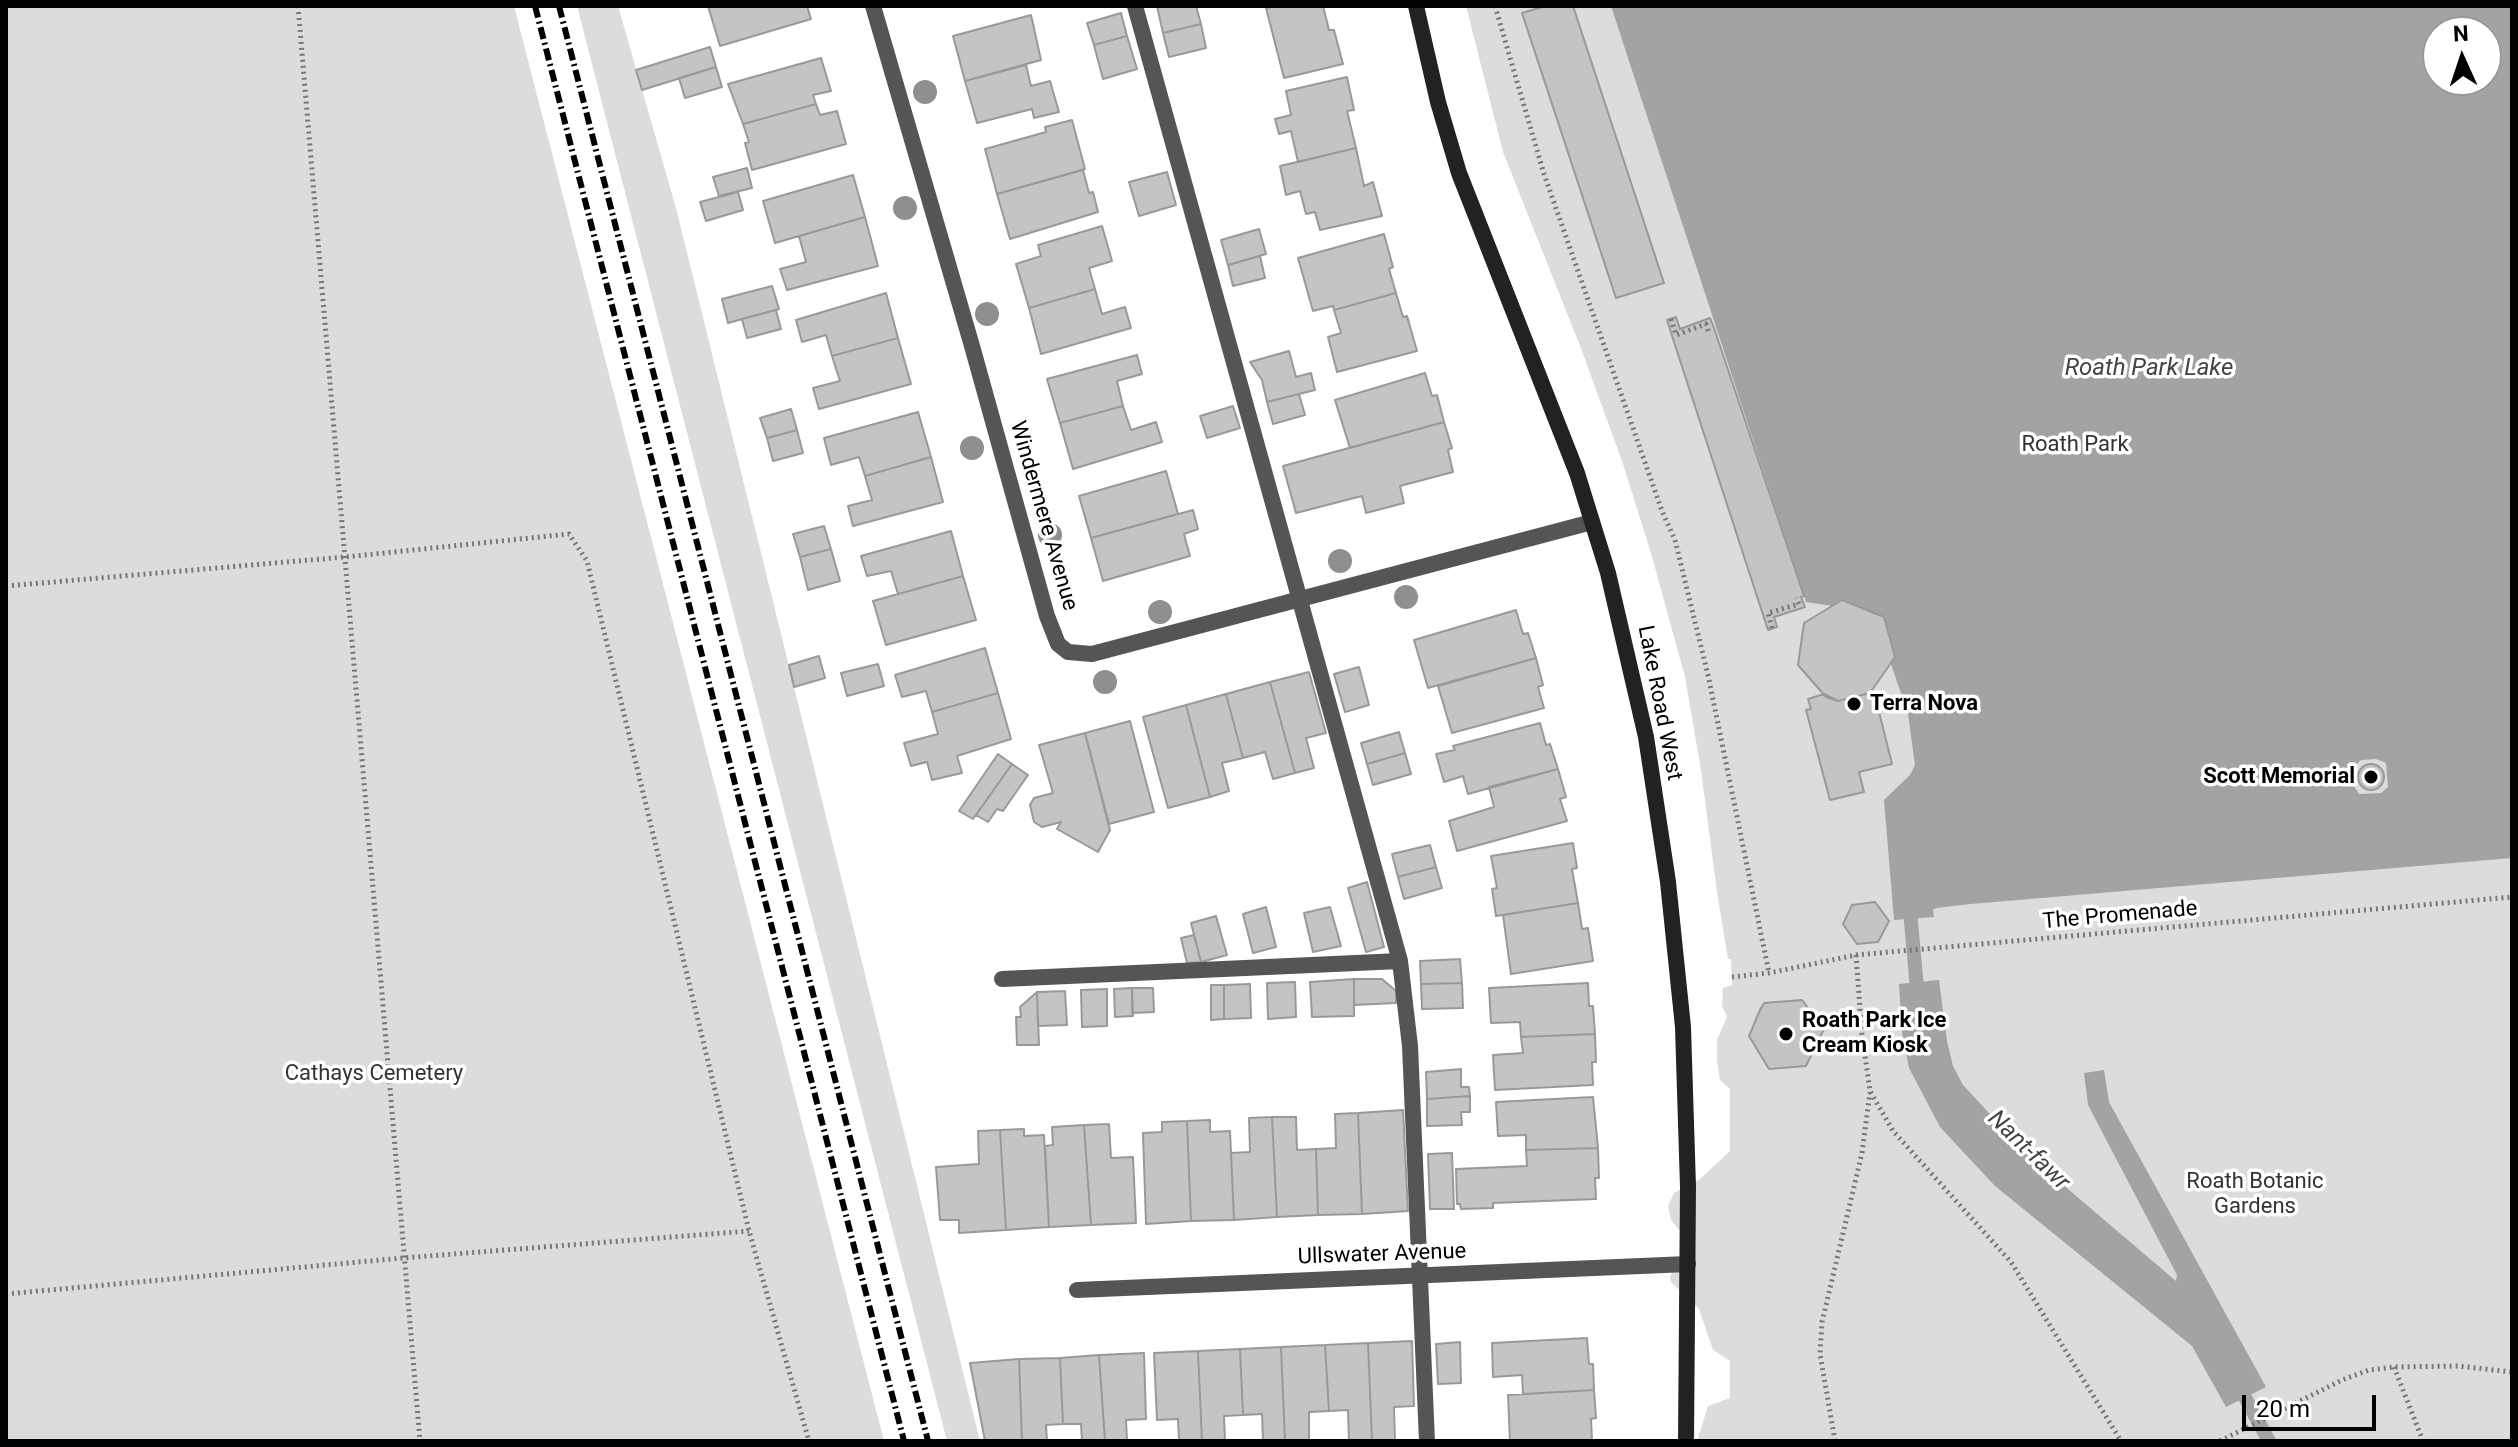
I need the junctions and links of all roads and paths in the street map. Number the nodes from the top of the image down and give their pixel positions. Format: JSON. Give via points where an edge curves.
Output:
{"nodes":[{"id":1,"x":298,"y":6,"type":"edge"},
{"id":2,"x":873,"y":6,"type":"edge"},
{"id":3,"x":1135,"y":6,"type":"edge"},
{"id":4,"x":1416,"y":6,"type":"edge"},
{"id":5,"x":1495,"y":6,"type":"edge"},
{"id":6,"x":1671,"y":319,"type":"dead end"},
{"id":7,"x":1708,"y":331,"type":"dead end"},
{"id":8,"x":1592,"y":522,"type":"junction"},
{"id":9,"x":345,"y":557,"type":"junction"},
{"id":10,"x":6,"y":586,"type":"edge"},
{"id":11,"x":1301,"y":597,"type":"junction"},
{"id":12,"x":1796,"y":598,"type":"dead end"},
{"id":13,"x":1772,"y":628,"type":"dead end"},
{"id":14,"x":2512,"y":897,"type":"edge"},
{"id":15,"x":1856,"y":955,"type":"junction"},
{"id":16,"x":1400,"y":961,"type":"junction"},
{"id":17,"x":1769,"y":973,"type":"junction"},
{"id":18,"x":1732,"y":977,"type":"dead end"},
{"id":19,"x":1002,"y":979,"type":"dead end"},
{"id":20,"x":1870,"y":1091,"type":"junction"},
{"id":21,"x":749,"y":1231,"type":"junction"},
{"id":22,"x":403,"y":1258,"type":"junction"},
{"id":23,"x":1688,"y":1264,"type":"junction"},
{"id":24,"x":1421,"y":1275,"type":"junction"},
{"id":25,"x":1077,"y":1290,"type":"dead end"},
{"id":26,"x":6,"y":1294,"type":"edge"},
{"id":27,"x":2394,"y":1367,"type":"junction"},
{"id":28,"x":2512,"y":1372,"type":"edge"},
{"id":29,"x":420,"y":1441,"type":"edge"},
{"id":30,"x":809,"y":1441,"type":"edge"},
{"id":31,"x":1427,"y":1441,"type":"edge"},
{"id":32,"x":1686,"y":1441,"type":"edge"},
{"id":33,"x":1835,"y":1441,"type":"edge"},
{"id":34,"x":2121,"y":1441,"type":"edge"},
{"id":35,"x":2220,"y":1441,"type":"edge"},
{"id":36,"x":2423,"y":1441,"type":"edge"}],
"edges":[{"from":1,"to":9,"type":"path"},
{"from":2,"to":11,"type":"street","name":"Windermere Avenue","via":[[1058,644],[1068,652],[1092,654]]},
{"from":3,"to":11,"type":"street"},
{"from":4,"to":8,"type":"street","name":"Lake Road West","via":[[1459,173]]},
{"from":5,"to":17,"type":"path","via":[[1544,174],[1675,540]]},
{"from":6,"to":7,"type":"path","via":[[1676,335],[1706,324]]},
{"from":8,"to":11,"type":"street","name":"Windermere Avenue"},
{"from":8,"to":23,"type":"street","name":"Lake Road West","via":[[1636,688],[1668,882],[1684,1042]]},
{"from":9,"to":10,"type":"path"},
{"from":9,"to":21,"type":"path","via":[[569,534],[587,561]]},
{"from":9,"to":22,"type":"path"},
{"from":11,"to":16,"type":"street"},
{"from":12,"to":13,"type":"path","via":[[1799,604],[1768,613]]},
{"from":14,"to":15,"type":"path","name":"The Promenade"},
{"from":15,"to":17,"type":"path","name":"The Promenade"},
{"from":15,"to":20,"type":"path"},
{"from":16,"to":19,"type":"street"},
{"from":16,"to":24,"type":"street","via":[[1410,1046]]},
{"from":17,"to":18,"type":"path","name":"The Promenade"},
{"from":20,"to":33,"type":"path","via":[[1862,1153],[1822,1322],[1820,1354]]},
{"from":20,"to":34,"type":"path","via":[[1893,1131],[2011,1262]]},
{"from":21,"to":22,"type":"path"},
{"from":21,"to":30,"type":"path"},
{"from":22,"to":26,"type":"path"},
{"from":22,"to":29,"type":"path"},
{"from":23,"to":24,"type":"street","name":"Ullswater Avenue"},
{"from":23,"to":32,"type":"street","name":"Lake Road West"},
{"from":24,"to":25,"type":"street","name":"Ullswater Avenue"},
{"from":24,"to":31,"type":"street"},
{"from":27,"to":28,"type":"path"},
{"from":27,"to":35,"type":"path","via":[[2342,1380]]},
{"from":27,"to":36,"type":"path"}]}
